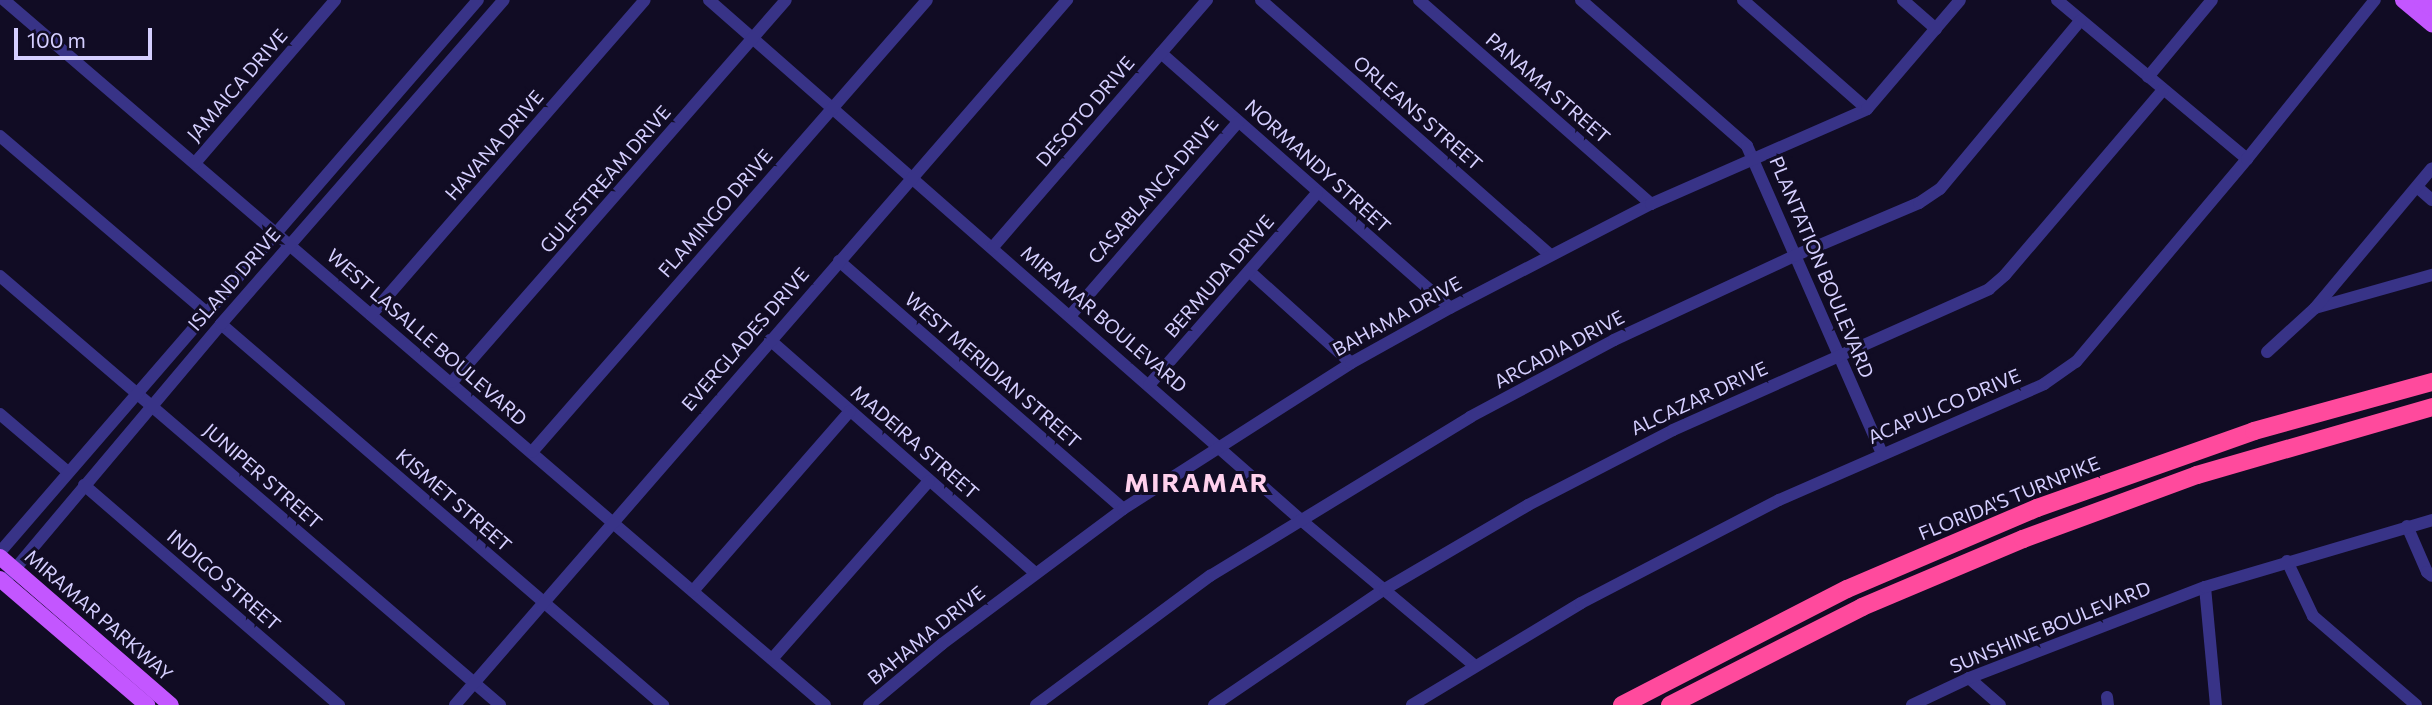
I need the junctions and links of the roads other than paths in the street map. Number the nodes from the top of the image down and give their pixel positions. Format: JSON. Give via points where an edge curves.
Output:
{"nodes":[{"id":1,"x":4,"y":0,"type":"edge"},
{"id":2,"x":335,"y":0,"type":"edge"},
{"id":3,"x":478,"y":0,"type":"edge"},
{"id":4,"x":504,"y":0,"type":"edge"},
{"id":5,"x":645,"y":0,"type":"edge"},
{"id":6,"x":709,"y":0,"type":"edge"},
{"id":7,"x":786,"y":0,"type":"edge"},
{"id":8,"x":927,"y":0,"type":"edge"},
{"id":9,"x":1067,"y":0,"type":"edge"},
{"id":10,"x":1208,"y":0,"type":"edge"},
{"id":11,"x":1261,"y":0,"type":"edge"},
{"id":12,"x":1419,"y":0,"type":"edge"},
{"id":13,"x":1581,"y":0,"type":"edge"},
{"id":14,"x":1743,"y":0,"type":"edge"},
{"id":15,"x":1903,"y":0,"type":"edge"},
{"id":16,"x":1960,"y":0,"type":"edge"},
{"id":17,"x":2057,"y":0,"type":"edge"},
{"id":18,"x":2212,"y":0,"type":"edge"},
{"id":19,"x":2375,"y":0,"type":"edge"},
{"id":20,"x":2403,"y":0,"type":"edge"},
{"id":21,"x":2422,"y":0,"type":"edge"},
{"id":22,"x":2432,"y":8,"type":"edge"},
{"id":23,"x":2080,"y":21,"type":"junction"},
{"id":24,"x":2432,"y":24,"type":"edge"},
{"id":25,"x":1936,"y":29,"type":"junction"},
{"id":26,"x":753,"y":38,"type":"junction"},
{"id":27,"x":1161,"y":53,"type":"junction"},
{"id":28,"x":2148,"y":77,"type":"junction"},
{"id":29,"x":2163,"y":90,"type":"junction"},
{"id":30,"x":832,"y":108,"type":"junction"},
{"id":31,"x":1867,"y":109,"type":"junction"},
{"id":32,"x":1238,"y":122,"type":"junction"},
{"id":33,"x":0,"y":136,"type":"edge"},
{"id":34,"x":1754,"y":159,"type":"junction"},
{"id":35,"x":2247,"y":159,"type":"junction"},
{"id":36,"x":194,"y":163,"type":"junction"},
{"id":37,"x":2432,"y":168,"type":"edge"},
{"id":38,"x":912,"y":178,"type":"junction"},
{"id":39,"x":2417,"y":187,"type":"junction"},
{"id":40,"x":1317,"y":193,"type":"junction"},
{"id":41,"x":2432,"y":200,"type":"edge"},
{"id":42,"x":1651,"y":204,"type":"junction"},
{"id":43,"x":277,"y":233,"type":"junction"},
{"id":44,"x":289,"y":244,"type":"junction"},
{"id":45,"x":993,"y":247,"type":"junction"},
{"id":46,"x":1550,"y":255,"type":"junction"},
{"id":47,"x":1794,"y":256,"type":"junction"},
{"id":48,"x":839,"y":261,"type":"junction"},
{"id":49,"x":1249,"y":271,"type":"junction"},
{"id":50,"x":2432,"y":275,"type":"edge"},
{"id":51,"x":0,"y":276,"type":"edge"},
{"id":52,"x":1450,"y":307,"type":"junction"},
{"id":53,"x":2315,"y":308,"type":"junction"},
{"id":54,"x":206,"y":312,"type":"junction"},
{"id":55,"x":371,"y":315,"type":"junction"},
{"id":56,"x":1070,"y":316,"type":"junction"},
{"id":57,"x":221,"y":324,"type":"junction"},
{"id":58,"x":770,"y":340,"type":"junction"},
{"id":59,"x":2267,"y":352,"type":"dead end"},
{"id":60,"x":1838,"y":354,"type":"junction"},
{"id":61,"x":1351,"y":363,"type":"junction"},
{"id":62,"x":452,"y":382,"type":"junction"},
{"id":63,"x":2432,"y":382,"type":"edge"},
{"id":64,"x":1149,"y":385,"type":"junction"},
{"id":65,"x":136,"y":393,"type":"junction"},
{"id":66,"x":151,"y":406,"type":"junction"},
{"id":67,"x":2432,"y":407,"type":"edge"},
{"id":68,"x":850,"y":411,"type":"junction"},
{"id":69,"x":0,"y":414,"type":"edge"},
{"id":70,"x":1219,"y":447,"type":"junction"},
{"id":71,"x":532,"y":452,"type":"junction"},
{"id":72,"x":1882,"y":453,"type":"junction"},
{"id":73,"x":68,"y":472,"type":"junction"},
{"id":74,"x":929,"y":481,"type":"junction"},
{"id":75,"x":84,"y":485,"type":"junction"},
{"id":76,"x":1122,"y":509,"type":"junction"},
{"id":77,"x":1301,"y":520,"type":"junction"},
{"id":78,"x":2432,"y":520,"type":"edge"},
{"id":79,"x":612,"y":522,"type":"junction"},
{"id":80,"x":2407,"y":526,"type":"junction"},
{"id":81,"x":0,"y":555,"type":"edge"},
{"id":82,"x":2287,"y":561,"type":"junction"},
{"id":83,"x":1035,"y":573,"type":"junction"},
{"id":84,"x":2432,"y":576,"type":"edge"},
{"id":85,"x":5,"y":580,"type":"edge"},
{"id":86,"x":2204,"y":587,"type":"junction"},
{"id":87,"x":1385,"y":590,"type":"junction"},
{"id":88,"x":693,"y":591,"type":"junction"},
{"id":89,"x":542,"y":602,"type":"junction"},
{"id":90,"x":772,"y":659,"type":"junction"},
{"id":91,"x":1475,"y":666,"type":"junction"},
{"id":92,"x":1969,"y":678,"type":"junction"},
{"id":93,"x":474,"y":682,"type":"junction"},
{"id":94,"x":147,"y":705,"type":"edge"},
{"id":95,"x":171,"y":705,"type":"edge"},
{"id":96,"x":339,"y":705,"type":"edge"},
{"id":97,"x":455,"y":705,"type":"edge"},
{"id":98,"x":500,"y":705,"type":"edge"},
{"id":99,"x":663,"y":705,"type":"edge"},
{"id":100,"x":825,"y":705,"type":"edge"},
{"id":101,"x":869,"y":705,"type":"edge"},
{"id":102,"x":1036,"y":705,"type":"edge"},
{"id":103,"x":1214,"y":705,"type":"edge"},
{"id":104,"x":1412,"y":705,"type":"edge"},
{"id":105,"x":1622,"y":705,"type":"edge"},
{"id":106,"x":1670,"y":705,"type":"edge"},
{"id":107,"x":1912,"y":705,"type":"edge"},
{"id":108,"x":2000,"y":705,"type":"edge"},
{"id":109,"x":2216,"y":705,"type":"edge"},
{"id":110,"x":2416,"y":705,"type":"edge"}],
"edges":[{"from":1,"to":36,"type":"street","name":"WEST LASALLE BOULEVARD"},
{"from":2,"to":36,"type":"street","name":"JAMAICA DRIVE"},
{"from":3,"to":43,"type":"street","name":"ISLAND DRIVE"},
{"from":4,"to":44,"type":"street","name":"ISLAND DRIVE"},
{"from":5,"to":55,"type":"street","name":"HAVANA DRIVE"},
{"from":6,"to":26,"type":"street","name":"MIRAMAR BOULEVARD"},
{"from":7,"to":26,"type":"street","name":"GULFSTREAM DRIVE"},
{"from":8,"to":30,"type":"street","name":"FLAMINGO DRIVE"},
{"from":9,"to":38,"type":"street","name":"EVERGLADES DRIVE"},
{"from":10,"to":27,"type":"street","name":"DESOTO DRIVE"},
{"from":11,"to":46,"type":"street","name":"ORLEANS STREET"},
{"from":12,"to":42,"type":"street","name":"PANAMA STREET"},
{"from":13,"to":34,"type":"street","name":"PLANTATION BOULEVARD","via":[[1747,146]]},
{"from":14,"to":31,"type":"street"},
{"from":15,"to":25,"type":"street"},
{"from":16,"to":25,"type":"street","name":"BAHAMA DRIVE"},
{"from":17,"to":23,"type":"street"},
{"from":18,"to":28,"type":"street"},
{"from":19,"to":35,"type":"street","name":"ACAPULCO DRIVE"},
{"from":20,"to":24,"type":"main road"},
{"from":21,"to":22,"type":"main road"},
{"from":23,"to":28,"type":"street"},
{"from":23,"to":47,"type":"street","name":"ARCADIA DRIVE","via":[[1940,189],[1919,203]]},
{"from":25,"to":31,"type":"street","name":"BAHAMA DRIVE"},
{"from":26,"to":30,"type":"street","name":"MIRAMAR BOULEVARD"},
{"from":26,"to":62,"type":"street","name":"GULFSTREAM DRIVE"},
{"from":27,"to":32,"type":"street","name":"NORMANDY STREET"},
{"from":27,"to":45,"type":"street","name":"DESOTO DRIVE"},
{"from":28,"to":29,"type":"street"},
{"from":29,"to":35,"type":"street"},
{"from":29,"to":60,"type":"street","name":"ALCAZAR DRIVE","via":[[1989,289]]},
{"from":30,"to":38,"type":"street","name":"MIRAMAR BOULEVARD"},
{"from":30,"to":71,"type":"street","name":"FLAMINGO DRIVE"},
{"from":31,"to":34,"type":"street","name":"BAHAMA DRIVE"},
{"from":32,"to":40,"type":"street","name":"NORMANDY STREET"},
{"from":32,"to":56,"type":"street","name":"CASABLANCA DRIVE"},
{"from":33,"to":54,"type":"street"},
{"from":34,"to":42,"type":"street","name":"BAHAMA DRIVE"},
{"from":34,"to":47,"type":"street","name":"PLANTATION BOULEVARD"},
{"from":35,"to":72,"type":"street","name":"ACAPULCO DRIVE","via":[[2076,362],[2044,384]]},
{"from":36,"to":43,"type":"street","name":"WEST LASALLE BOULEVARD"},
{"from":37,"to":39,"type":"street"},
{"from":38,"to":45,"type":"street","name":"MIRAMAR BOULEVARD"},
{"from":38,"to":48,"type":"street","name":"EVERGLADES DRIVE"},
{"from":39,"to":41,"type":"street"},
{"from":39,"to":53,"type":"street"},
{"from":40,"to":49,"type":"street","name":"BERMUDA DRIVE"},
{"from":40,"to":52,"type":"street","name":"NORMANDY STREET"},
{"from":42,"to":46,"type":"street","name":"BAHAMA DRIVE"},
{"from":43,"to":44,"type":"street","name":"WEST LASALLE BOULEVARD"},
{"from":43,"to":54,"type":"street","name":"ISLAND DRIVE"},
{"from":44,"to":55,"type":"street","name":"WEST LASALLE BOULEVARD"},
{"from":44,"to":57,"type":"street","name":"ISLAND DRIVE"},
{"from":45,"to":56,"type":"street","name":"MIRAMAR BOULEVARD"},
{"from":46,"to":52,"type":"street","name":"BAHAMA DRIVE"},
{"from":47,"to":60,"type":"street","name":"PLANTATION BOULEVARD"},
{"from":47,"to":77,"type":"street","name":"ARCADIA DRIVE","via":[[1614,340],[1482,411]]},
{"from":48,"to":58,"type":"street","name":"EVERGLADES DRIVE"},
{"from":48,"to":76,"type":"street","name":"WEST MERIDIAN STREET"},
{"from":49,"to":61,"type":"street"},
{"from":49,"to":64,"type":"street","name":"BERMUDA DRIVE"},
{"from":50,"to":53,"type":"street"},
{"from":51,"to":65,"type":"street","name":"JUNIPER STREET"},
{"from":52,"to":61,"type":"street","name":"BAHAMA DRIVE"},
{"from":53,"to":59,"type":"street"},
{"from":54,"to":65,"type":"street","name":"ISLAND DRIVE"},
{"from":55,"to":62,"type":"street","name":"WEST LASALLE BOULEVARD"},
{"from":56,"to":64,"type":"street","name":"MIRAMAR BOULEVARD"},
{"from":57,"to":66,"type":"street","name":"ISLAND DRIVE"},
{"from":57,"to":89,"type":"street","name":"KISMET STREET"},
{"from":58,"to":68,"type":"street","name":"MADEIRA STREET"},
{"from":58,"to":79,"type":"street","name":"EVERGLADES DRIVE"},
{"from":60,"to":72,"type":"street","name":"PLANTATION BOULEVARD"},
{"from":60,"to":87,"type":"street","name":"ALCAZAR DRIVE","via":[[1673,430],[1528,505]]},
{"from":61,"to":70,"type":"street","name":"BAHAMA DRIVE"},
{"from":62,"to":71,"type":"street","name":"WEST LASALLE BOULEVARD"},
{"from":63,"to":105,"type":"highway","name":"FLORIDA'S TURNPIKE","via":[[2254,431],[2037,508],[1847,589]]},
{"from":64,"to":70,"type":"street","name":"MIRAMAR BOULEVARD"},
{"from":65,"to":66,"type":"street","name":"JUNIPER STREET"},
{"from":65,"to":73,"type":"street","name":"ISLAND DRIVE"},
{"from":66,"to":75,"type":"street","name":"ISLAND DRIVE"},
{"from":66,"to":93,"type":"street","name":"JUNIPER STREET"},
{"from":67,"to":106,"type":"highway","via":[[2210,471],[2023,539],[1863,607]]},
{"from":68,"to":74,"type":"street","name":"MADEIRA STREET"},
{"from":68,"to":88,"type":"street"},
{"from":69,"to":73,"type":"street"},
{"from":70,"to":76,"type":"street","name":"BAHAMA DRIVE"},
{"from":70,"to":77,"type":"street","name":"MIRAMAR BOULEVARD"},
{"from":71,"to":79,"type":"street","name":"WEST LASALLE BOULEVARD"},
{"from":72,"to":91,"type":"street","name":"ACAPULCO DRIVE","via":[[1779,500],[1581,603]]},
{"from":73,"to":81,"type":"street","name":"ISLAND DRIVE"},
{"from":74,"to":83,"type":"street","name":"MADEIRA STREET"},
{"from":74,"to":90,"type":"street"},
{"from":75,"to":85,"type":"street","name":"ISLAND DRIVE"},
{"from":75,"to":96,"type":"street","name":"INDIGO STREET"},
{"from":76,"to":83,"type":"street","name":"BAHAMA DRIVE"},
{"from":77,"to":87,"type":"street","name":"MIRAMAR BOULEVARD"},
{"from":77,"to":102,"type":"street","name":"ARCADIA DRIVE","via":[[1210,576]]},
{"from":78,"to":80,"type":"street","name":"SUNSHINE BOULEVARD"},
{"from":79,"to":88,"type":"street","name":"WEST LASALLE BOULEVARD"},
{"from":79,"to":89,"type":"street","name":"EVERGLADES DRIVE"},
{"from":80,"to":82,"type":"street","name":"SUNSHINE BOULEVARD"},
{"from":80,"to":84,"type":"street"},
{"from":81,"to":85,"type":"main road","name":"MIRAMAR PARKWAY"},
{"from":82,"to":86,"type":"street","name":"SUNSHINE BOULEVARD"},
{"from":82,"to":110,"type":"street","via":[[2313,616]]},
{"from":83,"to":101,"type":"street","name":"BAHAMA DRIVE"},
{"from":85,"to":94,"type":"main road","name":"MIRAMAR PARKWAY"},
{"from":85,"to":95,"type":"main road","name":"MIRAMAR PARKWAY"},
{"from":86,"to":92,"type":"street","name":"SUNSHINE BOULEVARD"},
{"from":86,"to":109,"type":"street"},
{"from":87,"to":91,"type":"street","name":"MIRAMAR BOULEVARD"},
{"from":87,"to":103,"type":"street","name":"ALCAZAR DRIVE"},
{"from":88,"to":90,"type":"street","name":"WEST LASALLE BOULEVARD"},
{"from":89,"to":93,"type":"street","name":"EVERGLADES DRIVE"},
{"from":89,"to":99,"type":"street","name":"KISMET STREET"},
{"from":90,"to":100,"type":"street","name":"WEST LASALLE BOULEVARD"},
{"from":91,"to":104,"type":"street","name":"ACAPULCO DRIVE"},
{"from":92,"to":107,"type":"street","name":"SUNSHINE BOULEVARD"},
{"from":92,"to":108,"type":"street"},
{"from":93,"to":97,"type":"street","name":"EVERGLADES DRIVE"},
{"from":93,"to":98,"type":"street","name":"JUNIPER STREET"}]}
